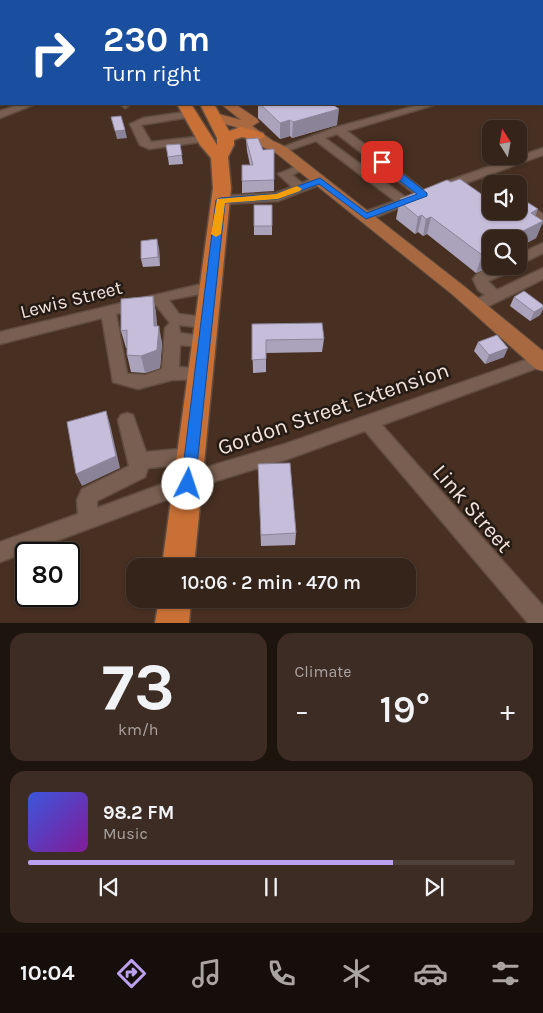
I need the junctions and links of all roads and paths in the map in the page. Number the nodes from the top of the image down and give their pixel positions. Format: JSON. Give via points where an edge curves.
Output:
{"nodes":[{"id":1,"x":28,"y":105,"type":"edge"},
{"id":2,"x":228,"y":105,"type":"edge"},
{"id":3,"x":428,"y":105,"type":"edge"},
{"id":4,"x":191,"y":107,"type":"edge"},
{"id":5,"x":211,"y":110,"type":"edge"},
{"id":6,"x":0,"y":116,"type":"edge"},
{"id":7,"x":339,"y":130,"type":"junction"},
{"id":8,"x":257,"y":136,"type":"junction"},
{"id":9,"x":317,"y":137,"type":"junction"},
{"id":10,"x":216,"y":145,"type":"junction"},
{"id":11,"x":282,"y":150,"type":"junction"},
{"id":12,"x":543,"y":152,"type":"edge"},
{"id":13,"x":303,"y":167,"type":"junction"},
{"id":14,"x":477,"y":175,"type":"junction"},
{"id":15,"x":482,"y":179,"type":"edge"},
{"id":16,"x":320,"y":180,"type":"junction"},
{"id":17,"x":300,"y":188,"type":"junction"},
{"id":18,"x":424,"y":194,"type":"junction"},
{"id":19,"x":220,"y":200,"type":"junction"},
{"id":20,"x":404,"y":202,"type":"junction"},
{"id":21,"x":527,"y":209,"type":"edge"},
{"id":22,"x":366,"y":216,"type":"junction"},
{"id":23,"x":543,"y":220,"type":"edge"},
{"id":24,"x":543,"y":247,"type":"edge"},
{"id":25,"x":527,"y":255,"type":"edge"},
{"id":26,"x":543,"y":273,"type":"edge"},
{"id":27,"x":489,"y":275,"type":"edge"},
{"id":28,"x":210,"y":287,"type":"junction"},
{"id":29,"x":495,"y":296,"type":"junction"},
{"id":30,"x":159,"y":298,"type":"junction"},
{"id":31,"x":476,"y":306,"type":"junction"},
{"id":32,"x":108,"y":310,"type":"junction"},
{"id":33,"x":175,"y":319,"type":"junction"},
{"id":34,"x":205,"y":331,"type":"junction"},
{"id":35,"x":0,"y":338,"type":"edge"},
{"id":36,"x":172,"y":338,"type":"junction"},
{"id":37,"x":542,"y":362,"type":"edge"},
{"id":38,"x":170,"y":373,"type":"junction"},
{"id":39,"x":200,"y":374,"type":"junction"},
{"id":40,"x":127,"y":420,"type":"dead end"},
{"id":41,"x":369,"y":423,"type":"junction"},
{"id":42,"x":190,"y":456,"type":"junction"},
{"id":43,"x":139,"y":461,"type":"junction"},
{"id":44,"x":188,"y":484,"type":"junction"},
{"id":45,"x":88,"y":521,"type":"junction"},
{"id":46,"x":0,"y":552,"type":"edge"},
{"id":47,"x":179,"y":558,"type":"edge"},
{"id":48,"x":174,"y":608,"type":"edge"},
{"id":49,"x":172,"y":623,"type":"edge"},
{"id":50,"x":543,"y":623,"type":"edge"}],
"edges":[{"from":1,"to":6,"type":"street"},
{"from":2,"to":11,"type":"main road","via":[[277,141]]},
{"from":3,"to":7,"type":"street"},
{"from":4,"to":5,"type":"highway","via":[[202,112]]},
{"from":4,"to":10,"type":"highway"},
{"from":4,"to":10,"type":"street","via":[[135,124],[144,143],[149,146]]},
{"from":5,"to":8,"type":"main road","via":[[241,124]]},
{"from":5,"to":10,"type":"highway"},
{"from":7,"to":9,"type":"street"},
{"from":7,"to":18,"type":"street"},
{"from":8,"to":10,"type":"highway","via":[[241,132]]},
{"from":8,"to":11,"type":"main road"},
{"from":9,"to":11,"type":"street"},
{"from":9,"to":20,"type":"street"},
{"from":10,"to":19,"type":"highway","via":[[222,170]]},
{"from":11,"to":13,"type":"main road"},
{"from":12,"to":14,"type":"street"},
{"from":13,"to":16,"type":"main road"},
{"from":13,"to":17,"type":"street","via":[[284,174]]},
{"from":14,"to":15,"type":"street"},
{"from":14,"to":18,"type":"street"},
{"from":16,"to":17,"type":"street"},
{"from":16,"to":22,"type":"main road"},
{"from":17,"to":19,"type":"street","via":[[278,196]]},
{"from":18,"to":20,"type":"street"},
{"from":19,"to":28,"type":"highway"},
{"from":20,"to":22,"type":"street"},
{"from":21,"to":23,"type":"street"},
{"from":22,"to":31,"type":"main road"},
{"from":24,"to":25,"type":"street"},
{"from":26,"to":29,"type":"street"},
{"from":27,"to":29,"type":"street","via":[[480,279]]},
{"from":28,"to":30,"type":"street","name":"Lewis Street"},
{"from":28,"to":34,"type":"highway"},
{"from":29,"to":31,"type":"street"},
{"from":30,"to":32,"type":"street","name":"Lewis Street"},
{"from":30,"to":33,"type":"street"},
{"from":31,"to":37,"type":"main road"},
{"from":32,"to":35,"type":"street","name":"Lewis Street"},
{"from":32,"to":38,"type":"street","via":[[120,377],[126,382],[138,382]]},
{"from":33,"to":34,"type":"street"},
{"from":33,"to":36,"type":"street"},
{"from":34,"to":36,"type":"street"},
{"from":34,"to":39,"type":"highway"},
{"from":36,"to":38,"type":"street"},
{"from":37,"to":41,"type":"street","name":"Gordon Street Extension"},
{"from":38,"to":39,"type":"street"},
{"from":39,"to":42,"type":"highway"},
{"from":40,"to":43,"type":"street"},
{"from":41,"to":44,"type":"street","name":"Gordon Street Extension"},
{"from":41,"to":50,"type":"street","name":"Link Street"},
{"from":42,"to":43,"type":"street"},
{"from":42,"to":44,"type":"highway"},
{"from":43,"to":45,"type":"street","via":[[138,471],[89,495]]},
{"from":44,"to":45,"type":"street","name":"Gordon Street Extension"},
{"from":44,"to":47,"type":"highway"},
{"from":45,"to":46,"type":"street","name":"Gordon Street Extension"},
{"from":48,"to":49,"type":"highway"}]}
